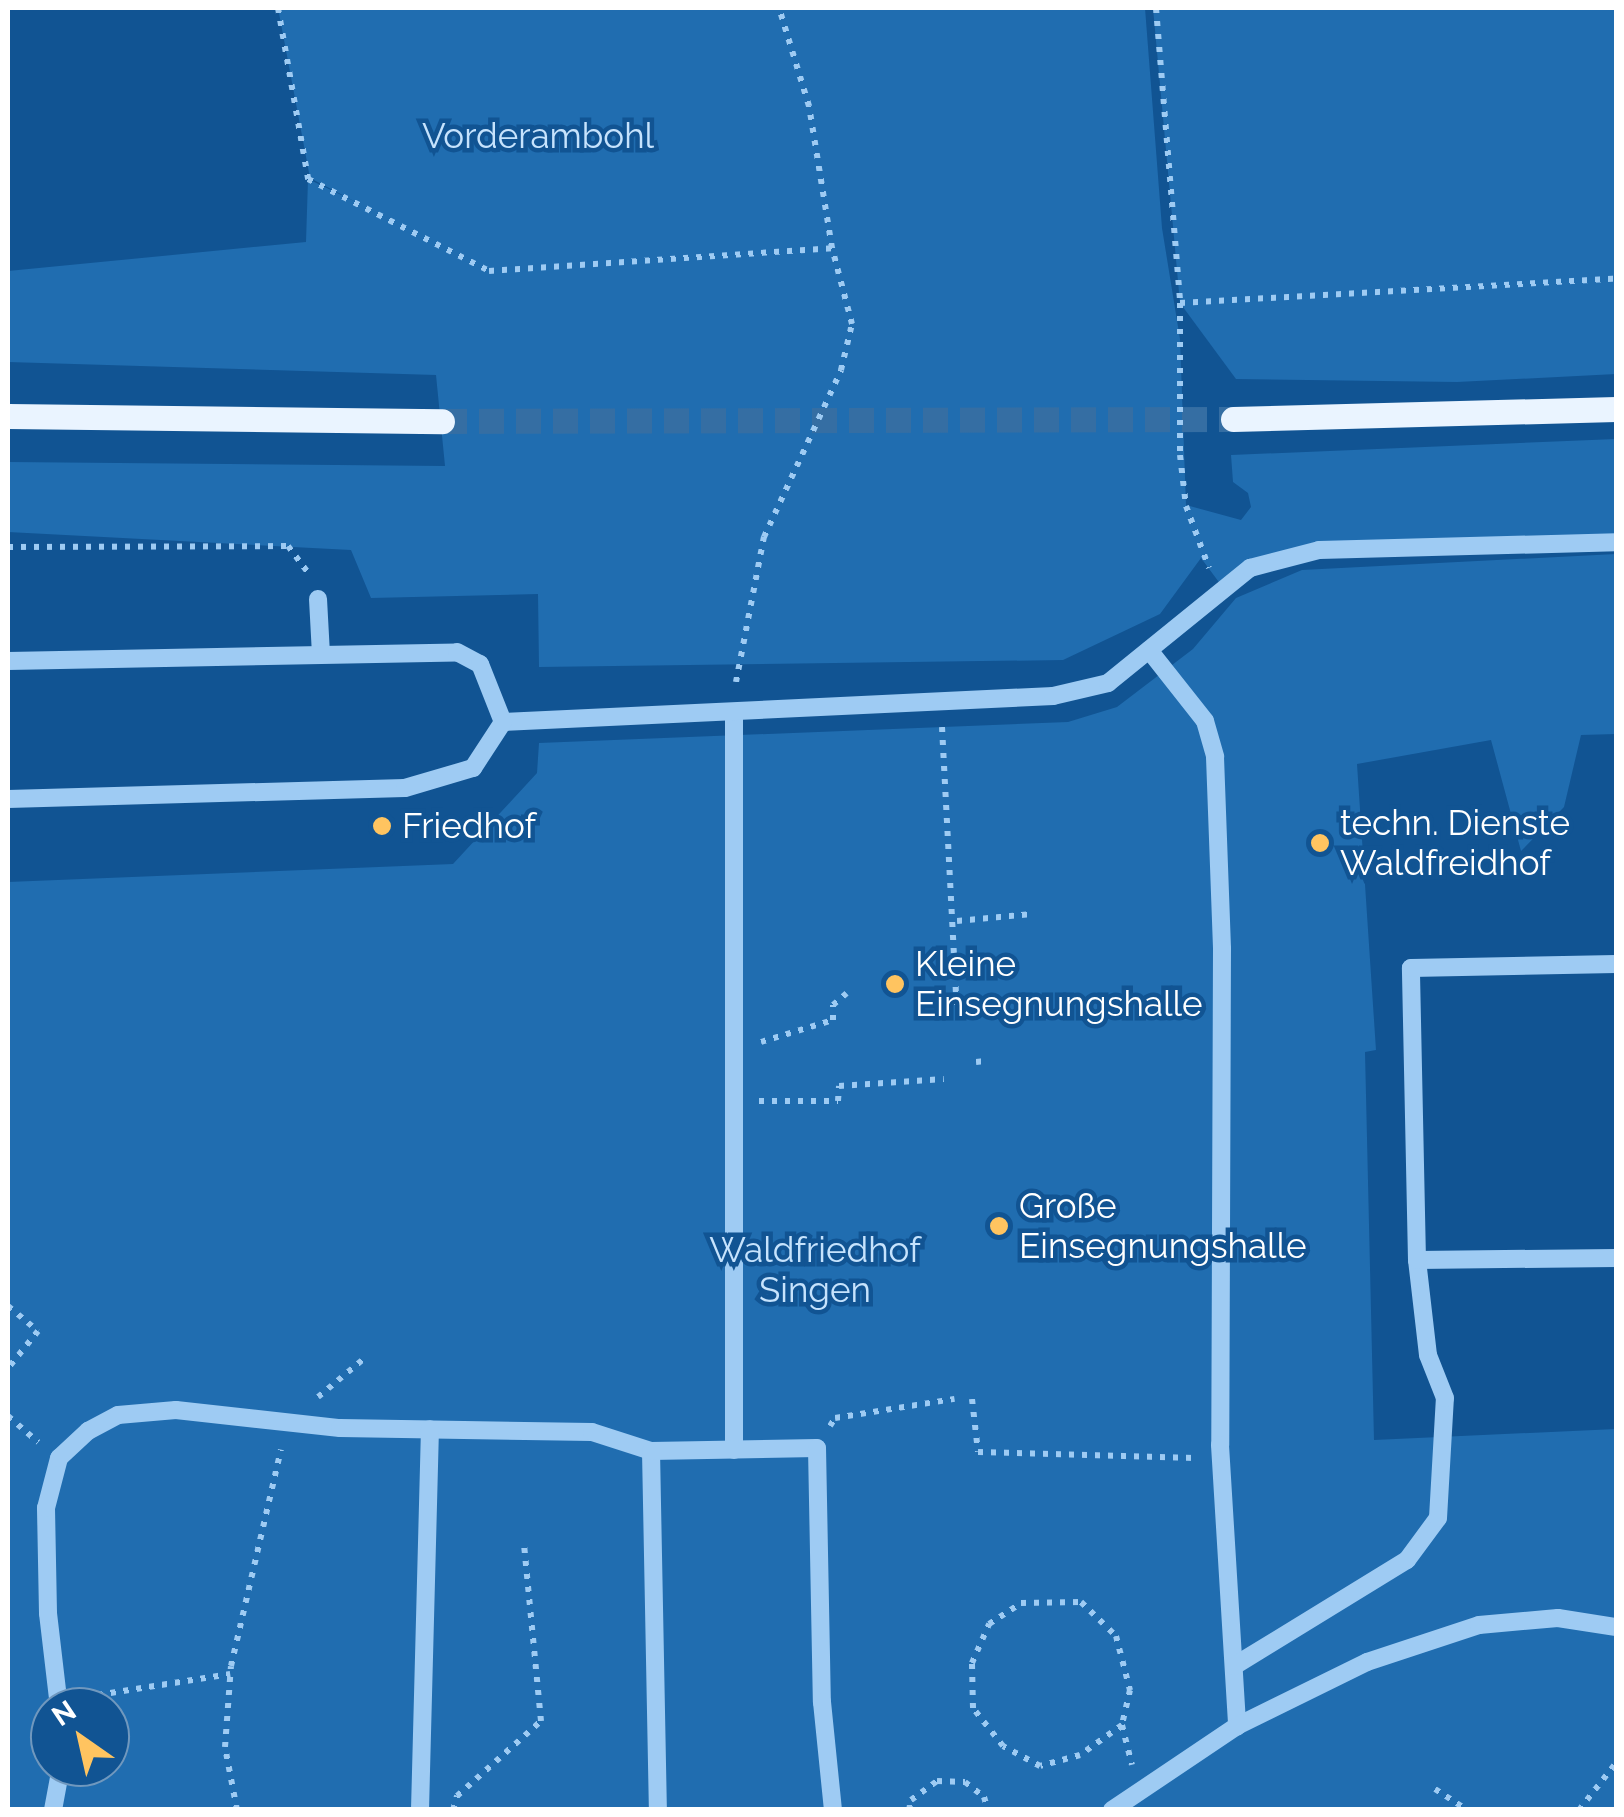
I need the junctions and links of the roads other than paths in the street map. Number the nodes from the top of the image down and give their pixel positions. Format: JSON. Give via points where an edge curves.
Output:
{"nodes":[{"id":1,"x":1616,"y":409,"type":"edge"},
{"id":2,"x":8,"y":416,"type":"edge"},
{"id":3,"x":1234,"y":418,"type":"tunnel mouth"},
{"id":4,"x":442,"y":422,"type":"tunnel mouth"},
{"id":5,"x":1616,"y":542,"type":"edge"},
{"id":6,"x":318,"y":600,"type":"road end"},
{"id":7,"x":1149,"y":650,"type":"junction"},
{"id":8,"x":321,"y":654,"type":"junction"},
{"id":9,"x":8,"y":660,"type":"edge"},
{"id":10,"x":734,"y":713,"type":"junction"},
{"id":11,"x":504,"y":722,"type":"junction"},
{"id":12,"x":8,"y":799,"type":"edge"},
{"id":13,"x":1616,"y":964,"type":"edge"},
{"id":14,"x":1616,"y":1258,"type":"edge"},
{"id":15,"x":1417,"y":1260,"type":"junction"},
{"id":16,"x":430,"y":1429,"type":"junction"},
{"id":17,"x":734,"y":1450,"type":"junction"},
{"id":18,"x":650,"y":1451,"type":"junction"},
{"id":19,"x":1616,"y":1627,"type":"edge"},
{"id":20,"x":1234,"y":1666,"type":"junction"},
{"id":21,"x":58,"y":1687,"type":"edge"},
{"id":22,"x":1238,"y":1726,"type":"junction"},
{"id":23,"x":420,"y":1810,"type":"edge"},
{"id":24,"x":658,"y":1810,"type":"edge"},
{"id":25,"x":833,"y":1810,"type":"edge"},
{"id":26,"x":1112,"y":1810,"type":"edge"}],
"edges":[{"from":1,"to":3,"type":"main road"},
{"from":2,"to":4,"type":"main road"},
{"from":5,"to":7,"type":"lane","via":[[1319,550],[1250,568]]},
{"from":6,"to":8,"type":"lane"},
{"from":7,"to":10,"type":"lane","via":[[1108,683],[1053,696]]},
{"from":7,"to":20,"type":"lane","via":[[1205,721],[1216,757],[1221,1458]]},
{"from":8,"to":9,"type":"lane"},
{"from":8,"to":11,"type":"lane","via":[[457,652],[480,664]]},
{"from":10,"to":11,"type":"lane"},
{"from":10,"to":17,"type":"lane"},
{"from":11,"to":12,"type":"lane","via":[[473,768],[405,788]]},
{"from":13,"to":15,"type":"lane","via":[[1411,968]]},
{"from":14,"to":15,"type":"lane"},
{"from":15,"to":20,"type":"lane","via":[[1428,1355],[1445,1398],[1438,1518],[1407,1560]]},
{"from":16,"to":18,"type":"lane","via":[[592,1432]]},
{"from":16,"to":21,"type":"lane","via":[[176,1410],[118,1415],[88,1431],[59,1458],[46,1508]]},
{"from":16,"to":23,"type":"lane"},
{"from":17,"to":18,"type":"lane"},
{"from":17,"to":25,"type":"lane","via":[[817,1448],[822,1702]]},
{"from":18,"to":24,"type":"lane"},
{"from":19,"to":22,"type":"lane","via":[[1558,1618],[1480,1625],[1324,1680]]},
{"from":20,"to":22,"type":"lane"},
{"from":22,"to":26,"type":"lane"}]}
